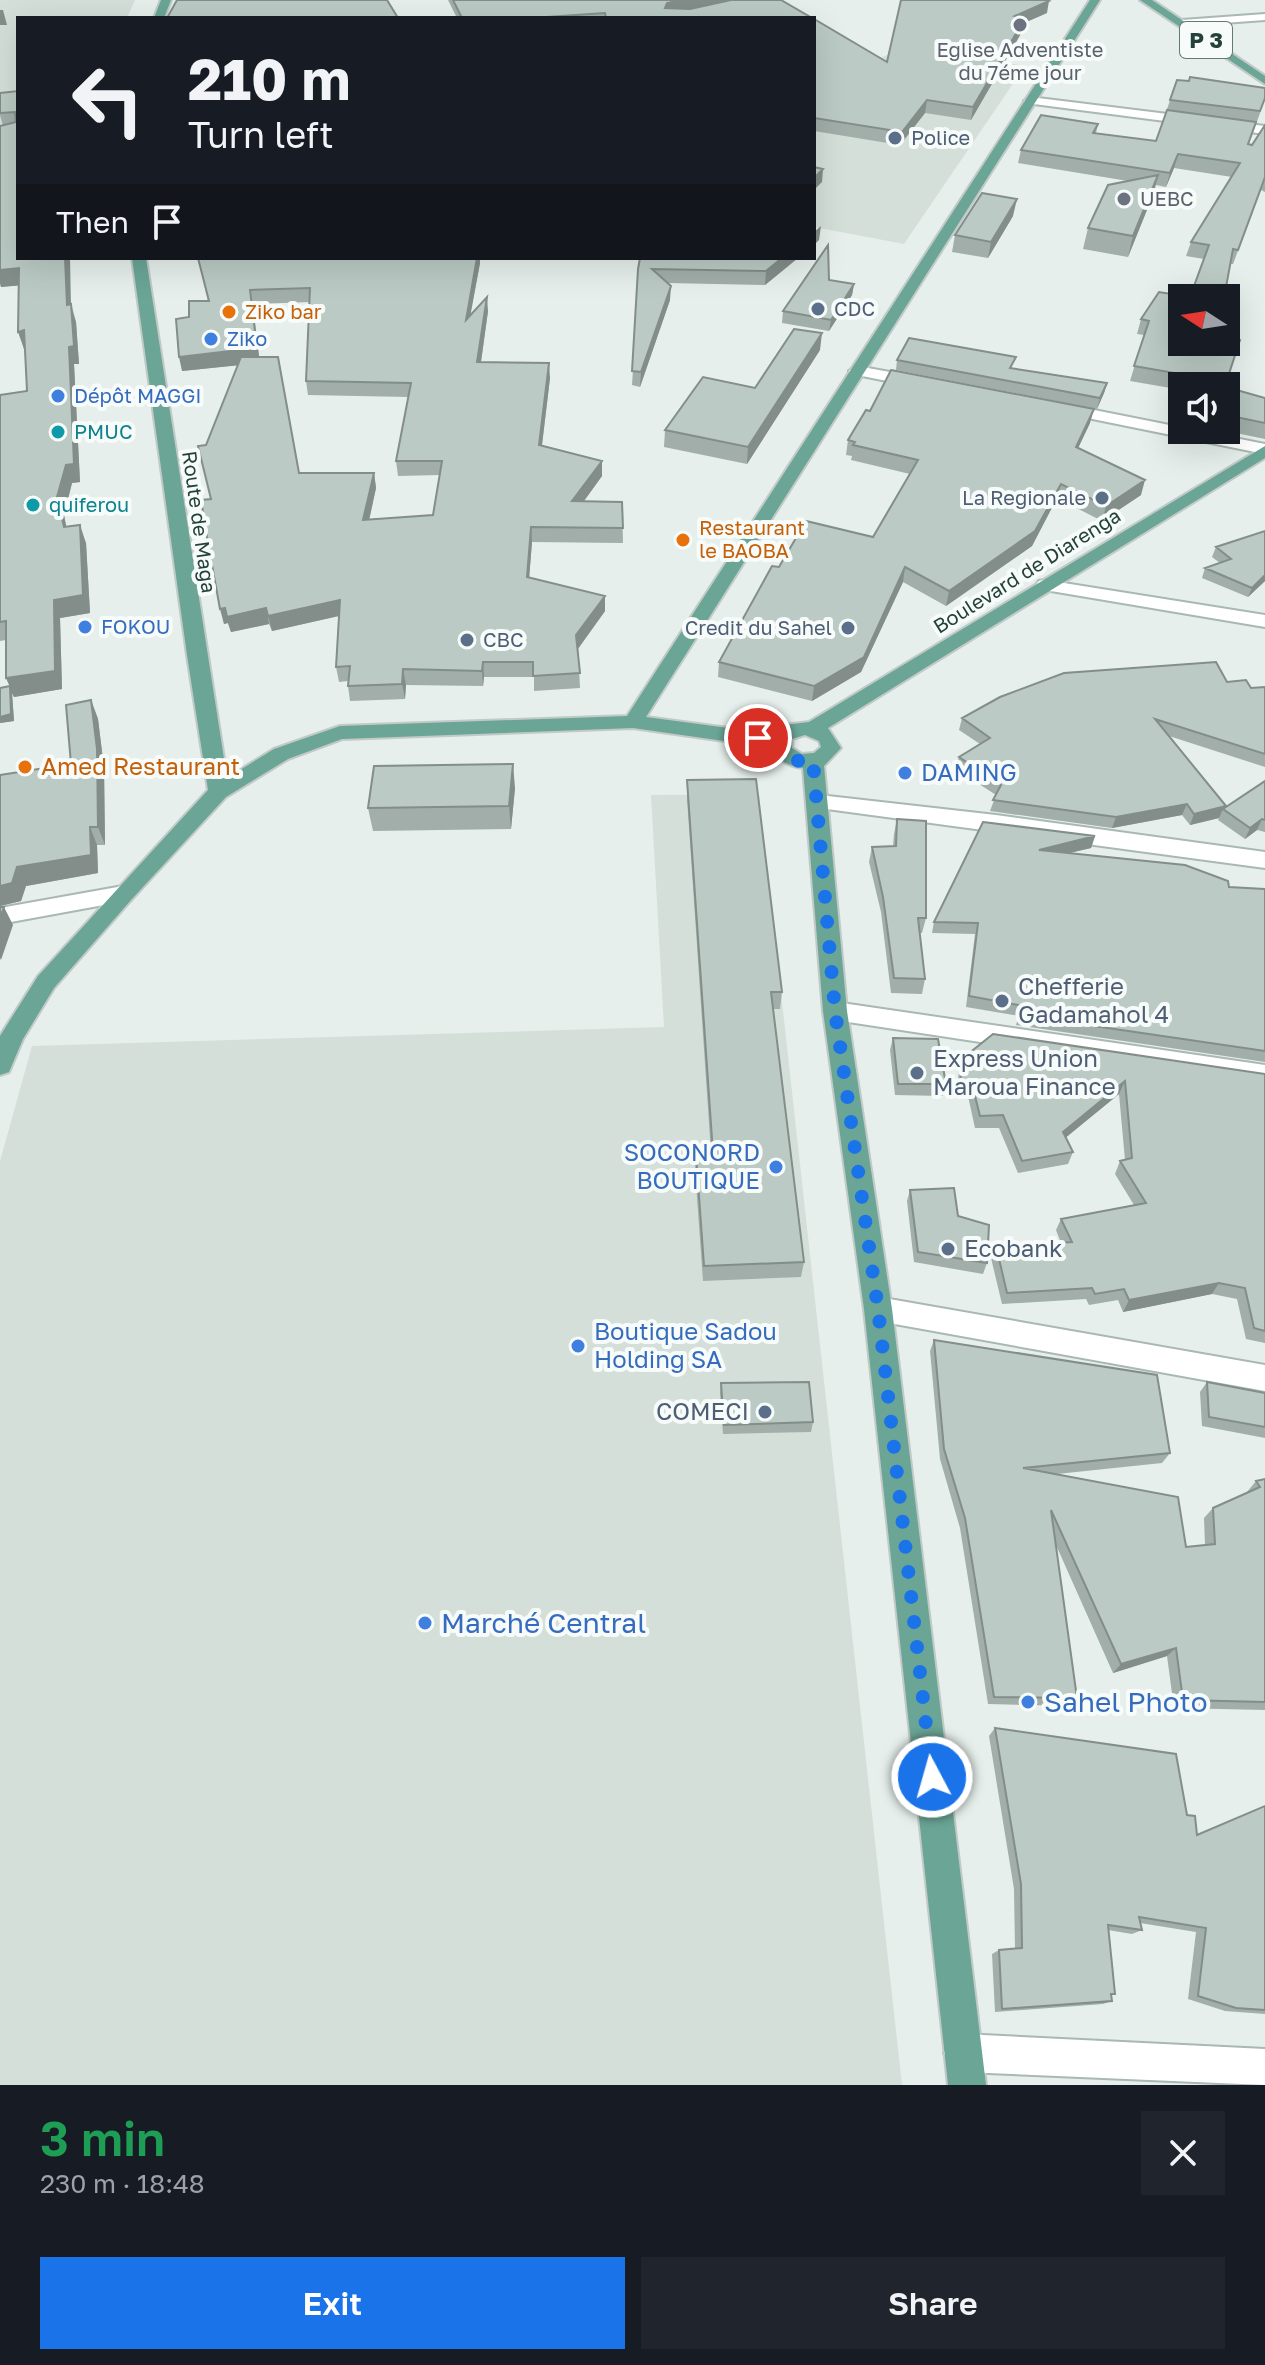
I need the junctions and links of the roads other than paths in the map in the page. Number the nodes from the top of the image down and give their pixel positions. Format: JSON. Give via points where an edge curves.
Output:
{"nodes":[{"id":1,"x":1095,"y":0,"type":"edge"},
{"id":2,"x":1145,"y":0,"type":"edge"},
{"id":3,"x":1265,"y":17,"type":"edge"},
{"id":4,"x":1182,"y":23,"type":"junction"},
{"id":5,"x":1265,"y":81,"type":"edge"},
{"id":6,"x":1030,"y":101,"type":"junction"},
{"id":7,"x":1265,"y":130,"type":"edge"},
{"id":8,"x":139,"y":260,"type":"edge"},
{"id":9,"x":857,"y":371,"type":"junction"},
{"id":10,"x":933,"y":385,"type":"edge"},
{"id":11,"x":1040,"y":404,"type":"edge"},
{"id":12,"x":1265,"y":450,"type":"edge"},
{"id":13,"x":1045,"y":585,"type":"junction"},
{"id":14,"x":1265,"y":621,"type":"edge"},
{"id":15,"x":633,"y":722,"type":"junction"},
{"id":16,"x":812,"y":729,"type":"junction"},
{"id":17,"x":780,"y":742,"type":"junction"},
{"id":18,"x":813,"y":761,"type":"junction"},
{"id":19,"x":219,"y":792,"type":"junction"},
{"id":20,"x":819,"y":802,"type":"junction"},
{"id":21,"x":1265,"y":860,"type":"edge"},
{"id":22,"x":123,"y":894,"type":"junction"},
{"id":23,"x":0,"y":916,"type":"edge"},
{"id":24,"x":835,"y":1011,"type":"junction"},
{"id":25,"x":0,"y":1065,"type":"edge"},
{"id":26,"x":1265,"y":1075,"type":"edge"},
{"id":27,"x":878,"y":1309,"type":"junction"},
{"id":28,"x":1265,"y":1378,"type":"edge"},
{"id":29,"x":1265,"y":2068,"type":"edge"},
{"id":30,"x":965,"y":2069,"type":"edge"}],
"edges":[{"from":1,"to":6,"type":"main road"},
{"from":2,"to":4,"type":"main road","number":"P 3"},
{"from":3,"to":4,"type":"street"},
{"from":4,"to":5,"type":"main road","number":"P 3"},
{"from":6,"to":7,"type":"street"},
{"from":6,"to":9,"type":"main road"},
{"from":8,"to":19,"type":"main road","name":"Route de Maga"},
{"from":9,"to":10,"type":"street"},
{"from":9,"to":15,"type":"main road"},
{"from":11,"to":12,"type":"street"},
{"from":12,"to":13,"type":"main road","name":"Boulevard de Diarenga"},
{"from":13,"to":14,"type":"street"},
{"from":13,"to":16,"type":"main road","name":"Boulevard de Diarenga"},
{"from":15,"to":17,"type":"main road"},
{"from":15,"to":19,"type":"main road","via":[[340,733],[281,754]]},
{"from":16,"to":17,"type":"main road","via":[[791,730]]},
{"from":16,"to":18,"type":"main road","via":[[828,738],[831,748]]},
{"from":17,"to":18,"type":"main road","via":[[786,756]]},
{"from":18,"to":20,"type":"main road"},
{"from":19,"to":22,"type":"main road"},
{"from":20,"to":21,"type":"street"},
{"from":20,"to":24,"type":"main road"},
{"from":22,"to":23,"type":"street"},
{"from":22,"to":25,"type":"main road","via":[[46,982]]},
{"from":24,"to":26,"type":"street"},
{"from":24,"to":27,"type":"main road"},
{"from":27,"to":28,"type":"street"},
{"from":27,"to":30,"type":"main road"},
{"from":29,"to":30,"type":"street"}]}
